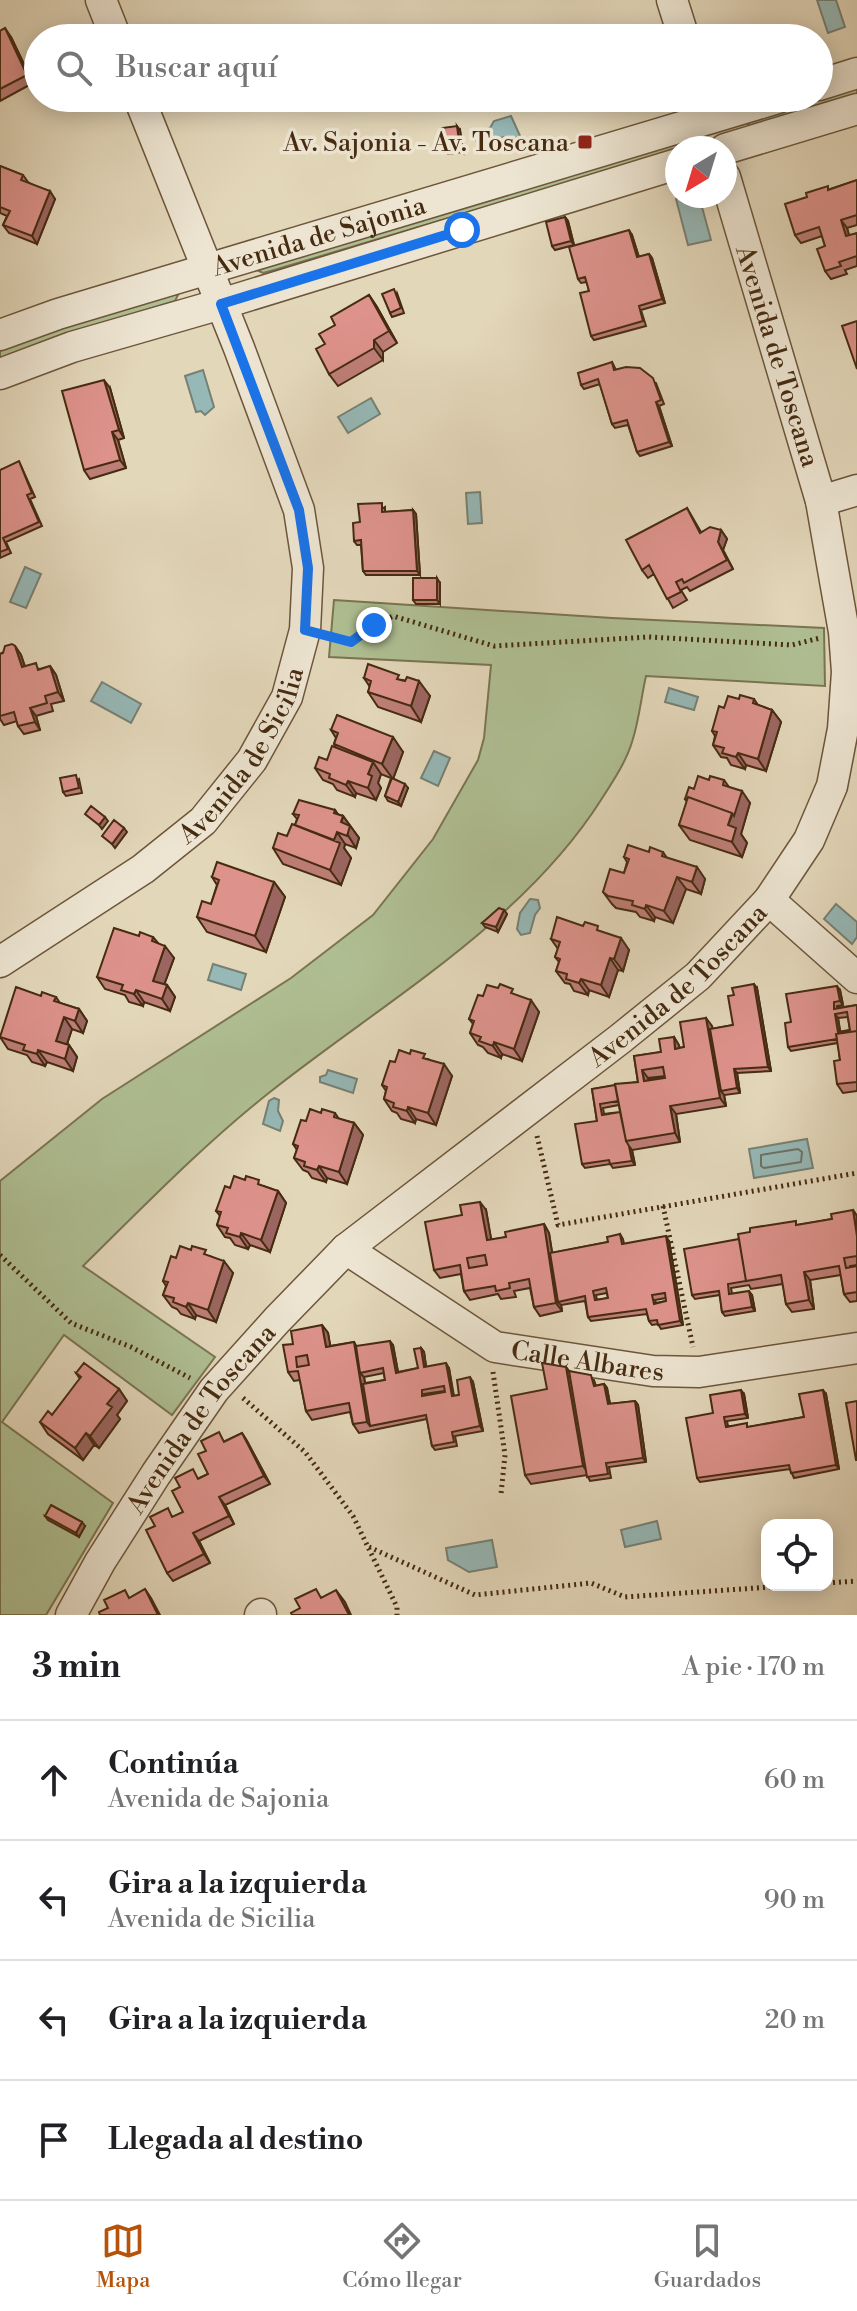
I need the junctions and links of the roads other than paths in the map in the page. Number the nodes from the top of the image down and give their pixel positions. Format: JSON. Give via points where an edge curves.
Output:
{"nodes":[{"id":1,"x":101,"y":0,"type":"edge"},
{"id":2,"x":672,"y":0,"type":"edge"},
{"id":3,"x":110,"y":24,"type":"edge"},
{"id":4,"x":680,"y":24,"type":"edge"},
{"id":5,"x":857,"y":73,"type":"edge"},
{"id":6,"x":833,"y":81,"type":"edge"},
{"id":7,"x":857,"y":109,"type":"edge"},
{"id":8,"x":145,"y":112,"type":"edge"},
{"id":9,"x":738,"y":112,"type":"edge"},
{"id":10,"x":709,"y":122,"type":"edge"},
{"id":11,"x":737,"y":145,"type":"edge"},
{"id":12,"x":665,"y":168,"type":"edge"},
{"id":13,"x":734,"y":208,"type":"edge"},
{"id":14,"x":207,"y":269,"type":"junction"},
{"id":15,"x":221,"y":304,"type":"junction"},
{"id":16,"x":0,"y":335,"type":"edge"},
{"id":17,"x":0,"y":374,"type":"edge"},
{"id":18,"x":857,"y":490,"type":"edge"},
{"id":19,"x":821,"y":501,"type":"junction"},
{"id":20,"x":845,"y":563,"type":"edge"},
{"id":21,"x":769,"y":900,"type":"junction"},
{"id":22,"x":0,"y":962,"type":"edge"},
{"id":23,"x":857,"y":978,"type":"edge"},
{"id":24,"x":346,"y":1249,"type":"junction"},
{"id":25,"x":857,"y":1348,"type":"edge"},
{"id":26,"x":71,"y":1615,"type":"edge"}],
"edges":[{"from":1,"to":3,"type":"street"},
{"from":2,"to":4,"type":"street"},
{"from":5,"to":6,"type":"street"},
{"from":7,"to":11,"type":"street"},
{"from":8,"to":14,"type":"street","name":"Avenida de Sicilia"},
{"from":9,"to":10,"type":"street","name":"Avenida de Sajonia"},
{"from":10,"to":14,"type":"street","name":"Avenida de Sajonia"},
{"from":12,"to":15,"type":"street","name":"Avenida de Sajonia"},
{"from":13,"to":19,"type":"street","name":"Avenida de Toscana"},
{"from":14,"to":15,"type":"street","name":"Avenida de Sicilia"},
{"from":14,"to":16,"type":"street","name":"Avenida de Sajonia"},
{"from":15,"to":17,"type":"street","name":"Avenida de Sajonia"},
{"from":15,"to":22,"type":"street","name":"Avenida de Sicilia","via":[[299,510],[308,568],[305,630],[287,697],[252,760],[203,821],[143,869]]},
{"from":18,"to":19,"type":"street"},
{"from":19,"to":20,"type":"street","name":"Avenida de Toscana"},
{"from":20,"to":21,"type":"street","name":"Avenida de Toscana","via":[[847,672],[832,786],[809,840]]},
{"from":21,"to":23,"type":"street"},
{"from":21,"to":24,"type":"street","name":"Avenida de Toscana","via":[[698,976]]},
{"from":24,"to":25,"type":"street","name":"Calle Albares","via":[[495,1347],[653,1371],[699,1372]]},
{"from":24,"to":26,"type":"street","name":"Avenida de Toscana","via":[[214,1390]]}]}
